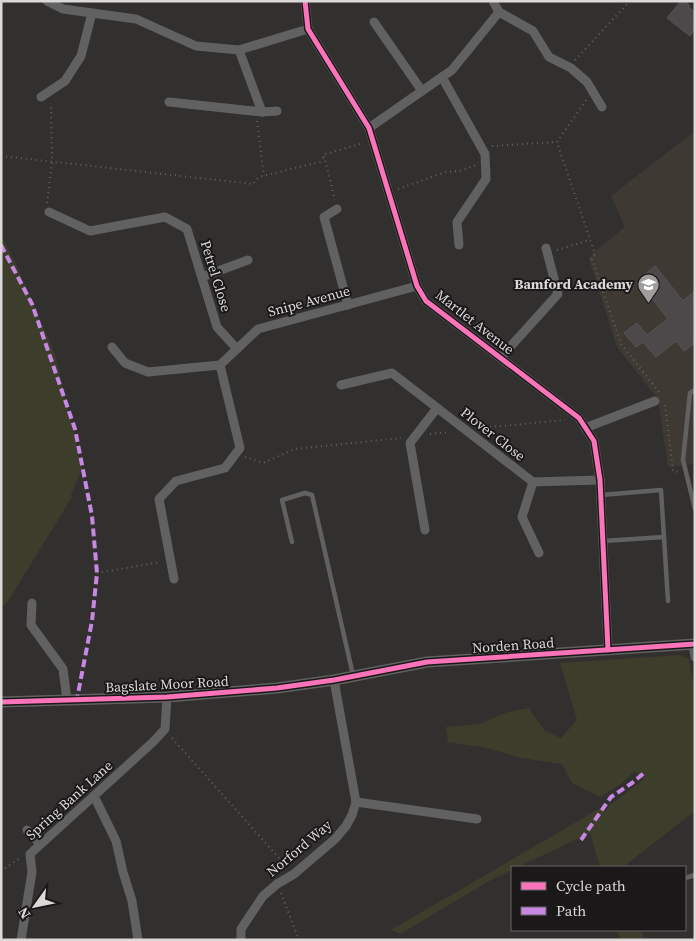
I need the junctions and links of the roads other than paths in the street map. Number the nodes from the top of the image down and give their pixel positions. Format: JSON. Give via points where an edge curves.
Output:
{"nodes":[{"id":1,"x":47,"y":1,"type":"edge"},
{"id":2,"x":305,"y":1,"type":"edge"},
{"id":3,"x":493,"y":1,"type":"edge"},
{"id":4,"x":499,"y":12,"type":"junction"},
{"id":5,"x":92,"y":13,"type":"junction"},
{"id":6,"x":374,"y":22,"type":"dead end"},
{"id":7,"x":308,"y":29,"type":"junction"},
{"id":8,"x":239,"y":50,"type":"junction"},
{"id":9,"x":442,"y":77,"type":"junction"},
{"id":10,"x":422,"y":91,"type":"junction"},
{"id":11,"x":41,"y":97,"type":"dead end"},
{"id":12,"x":169,"y":102,"type":"dead end"},
{"id":13,"x":602,"y":108,"type":"dead end"},
{"id":14,"x":277,"y":111,"type":"dead end"},
{"id":15,"x":258,"y":112,"type":"junction"},
{"id":16,"x":369,"y":128,"type":"junction"},
{"id":17,"x":337,"y":209,"type":"road end"},
{"id":18,"x":49,"y":212,"type":"road end"},
{"id":19,"x":459,"y":244,"type":"dead end"},
{"id":20,"x":546,"y":251,"type":"road end"},
{"id":21,"x":248,"y":260,"type":"dead end"},
{"id":22,"x":202,"y":277,"type":"junction"},
{"id":23,"x":417,"y":286,"type":"junction"},
{"id":24,"x":348,"y":305,"type":"junction"},
{"id":25,"x":112,"y":347,"type":"dead end"},
{"id":26,"x":237,"y":348,"type":"junction"},
{"id":27,"x":501,"y":358,"type":"junction"},
{"id":28,"x":220,"y":365,"type":"junction"},
{"id":29,"x":341,"y":385,"type":"dead end"},
{"id":30,"x":695,"y":390,"type":"edge"},
{"id":31,"x":655,"y":401,"type":"dead end"},
{"id":32,"x":437,"y":408,"type":"junction"},
{"id":33,"x":585,"y":428,"type":"junction"},
{"id":34,"x":600,"y":480,"type":"junction"},
{"id":35,"x":533,"y":482,"type":"junction"},
{"id":36,"x":600,"y":494,"type":"junction"},
{"id":37,"x":695,"y":509,"type":"edge"},
{"id":38,"x":425,"y":530,"type":"dead end"},
{"id":39,"x":664,"y":537,"type":"junction"},
{"id":40,"x":603,"y":541,"type":"junction"},
{"id":41,"x":292,"y":542,"type":"dead end"},
{"id":42,"x":539,"y":553,"type":"dead end"},
{"id":43,"x":174,"y":578,"type":"dead end"},
{"id":44,"x":668,"y":601,"type":"dead end"},
{"id":45,"x":32,"y":603,"type":"dead end"},
{"id":46,"x":694,"y":644,"type":"edge"},
{"id":47,"x":608,"y":650,"type":"junction"},
{"id":48,"x":695,"y":657,"type":"edge"},
{"id":49,"x":354,"y":676,"type":"junction"},
{"id":50,"x":334,"y":680,"type":"junction"},
{"id":51,"x":167,"y":697,"type":"junction"},
{"id":52,"x":67,"y":700,"type":"junction"},
{"id":53,"x":1,"y":702,"type":"edge"},
{"id":54,"x":94,"y":796,"type":"junction"},
{"id":55,"x":356,"y":802,"type":"junction"},
{"id":56,"x":477,"y":819,"type":"dead end"},
{"id":57,"x":28,"y":830,"type":"dead end"},
{"id":58,"x":40,"y":844,"type":"junction"},
{"id":59,"x":21,"y":940,"type":"edge"},
{"id":60,"x":138,"y":940,"type":"edge"},
{"id":61,"x":241,"y":940,"type":"edge"}],
"edges":[{"from":1,"to":5,"type":"street","via":[[63,9]]},
{"from":2,"to":7,"type":"street","name":"Martlet Avenue"},
{"from":3,"to":4,"type":"street"},
{"from":4,"to":9,"type":"street","via":[[452,70]]},
{"from":4,"to":13,"type":"street","via":[[533,31],[549,57],[587,82]]},
{"from":5,"to":8,"type":"street","via":[[136,19],[196,46]]},
{"from":5,"to":11,"type":"street","via":[[81,56],[65,81]]},
{"from":6,"to":10,"type":"street"},
{"from":7,"to":8,"type":"street"},
{"from":7,"to":16,"type":"street","name":"Martlet Avenue"},
{"from":8,"to":15,"type":"street"},
{"from":9,"to":10,"type":"street"},
{"from":9,"to":19,"type":"street","via":[[485,154],[486,178],[457,222]]},
{"from":10,"to":16,"type":"street"},
{"from":12,"to":15,"type":"street"},
{"from":14,"to":15,"type":"street"},
{"from":16,"to":23,"type":"street","name":"Martlet Avenue"},
{"from":17,"to":24,"type":"street","via":[[324,217]]},
{"from":18,"to":22,"type":"street","name":"Petrel Close","via":[[90,230],[165,217],[187,229]]},
{"from":20,"to":27,"type":"street","via":[[558,294]]},
{"from":21,"to":22,"type":"street"},
{"from":22,"to":26,"type":"street","name":"Petrel Close","via":[[217,327]]},
{"from":23,"to":24,"type":"street","name":"Snipe Avenue"},
{"from":23,"to":27,"type":"street","name":"Martlet Avenue","via":[[426,301]]},
{"from":24,"to":26,"type":"street","name":"Snipe Avenue","via":[[258,329]]},
{"from":25,"to":28,"type":"street","via":[[125,363],[148,372]]},
{"from":26,"to":28,"type":"street","name":"Snipe Avenue"},
{"from":27,"to":33,"type":"street","name":"Martlet Avenue","via":[[579,418]]},
{"from":28,"to":43,"type":"street","via":[[240,448],[225,468],[176,481],[159,499]]},
{"from":29,"to":32,"type":"street","name":"Plover Close","via":[[392,373]]},
{"from":30,"to":37,"type":"lane","via":[[690,394],[684,460]]},
{"from":31,"to":33,"type":"street"},
{"from":32,"to":35,"type":"street","name":"Plover Close"},
{"from":32,"to":38,"type":"street","via":[[410,444]]},
{"from":33,"to":34,"type":"street","name":"Martlet Avenue","via":[[594,441]]},
{"from":34,"to":35,"type":"street"},
{"from":34,"to":36,"type":"street","name":"Martlet Avenue"},
{"from":35,"to":42,"type":"street","via":[[522,517]]},
{"from":36,"to":39,"type":"lane","via":[[661,490]]},
{"from":36,"to":40,"type":"street","name":"Martlet Avenue"},
{"from":39,"to":40,"type":"lane"},
{"from":39,"to":44,"type":"lane"},
{"from":40,"to":47,"type":"street","name":"Martlet Avenue"},
{"from":41,"to":49,"type":"lane","via":[[282,500],[305,493],[312,495]]},
{"from":45,"to":52,"type":"street","via":[[31,625],[63,669]]},
{"from":46,"to":47,"type":"street","name":"Norden Road"},
{"from":46,"to":48,"type":"street"},
{"from":47,"to":49,"type":"street","name":"Norden Road","via":[[427,662]]},
{"from":49,"to":50,"type":"street","name":"Norden Road"},
{"from":50,"to":51,"type":"street","name":"Bagslate Moor Road"},
{"from":50,"to":55,"type":"street"},
{"from":51,"to":52,"type":"street","name":"Bagslate Moor Road"},
{"from":51,"to":54,"type":"street","name":"Spring Bank Lane","via":[[164,729]]},
{"from":52,"to":53,"type":"street","name":"Bagslate Moor Road"},
{"from":54,"to":58,"type":"street","name":"Spring Bank Lane"},
{"from":54,"to":60,"type":"street","via":[[116,841],[136,919]]},
{"from":55,"to":56,"type":"street"},
{"from":55,"to":61,"type":"street","name":"Norford Way","via":[[346,826],[335,839],[263,896],[240,929]]},
{"from":57,"to":58,"type":"street"},
{"from":58,"to":59,"type":"street","name":"Spring Bank Lane","via":[[30,854],[32,872]]}]}
